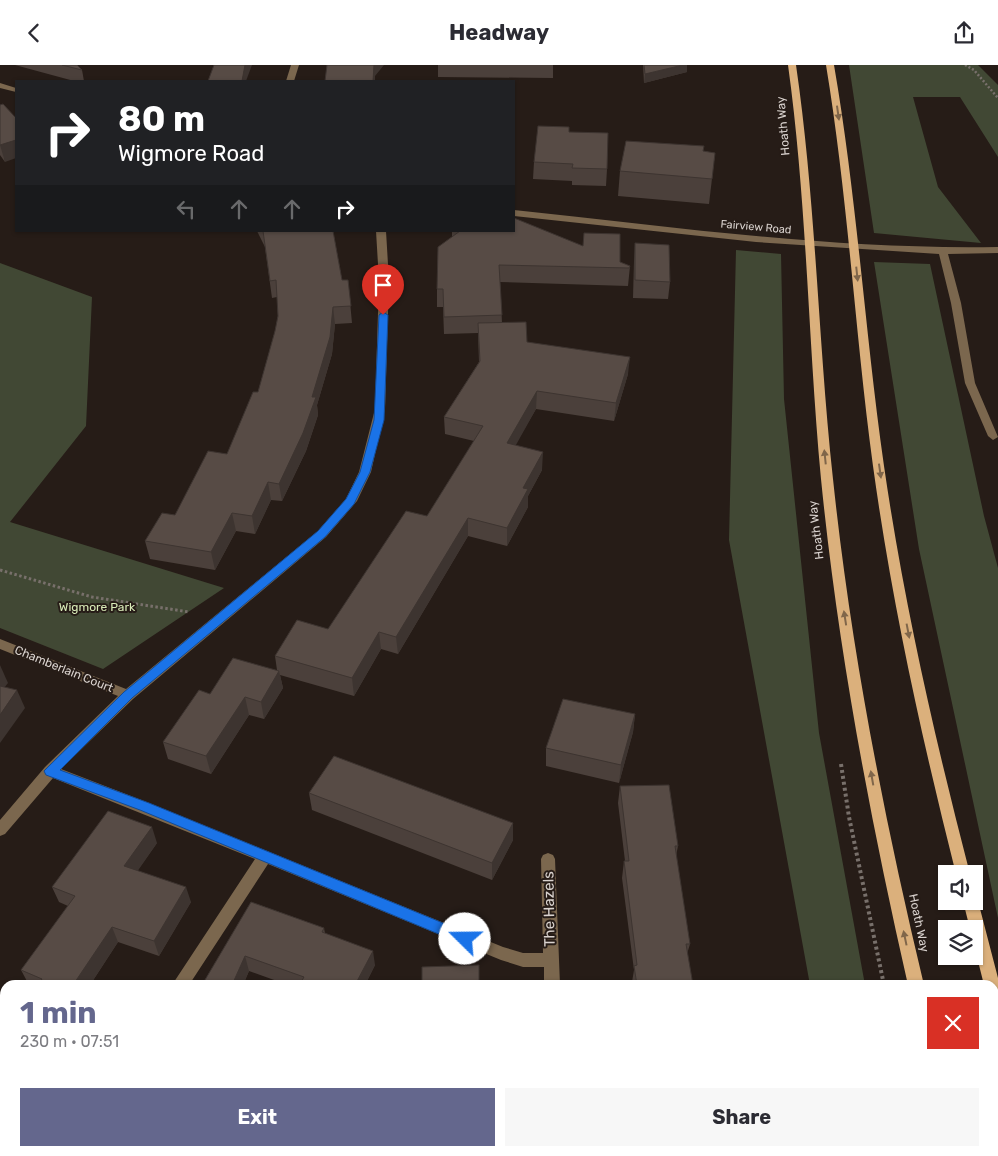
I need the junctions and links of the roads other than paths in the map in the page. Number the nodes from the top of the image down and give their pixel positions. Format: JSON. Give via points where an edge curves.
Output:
{"nodes":[{"id":1,"x":295,"y":65,"type":"edge"},
{"id":2,"x":792,"y":65,"type":"edge"},
{"id":3,"x":830,"y":65,"type":"edge"},
{"id":4,"x":290,"y":80,"type":"edge"},
{"id":5,"x":0,"y":85,"type":"edge"},
{"id":6,"x":15,"y":90,"type":"edge"},
{"id":7,"x":515,"y":213,"type":"edge"},
{"id":8,"x":381,"y":232,"type":"edge"},
{"id":9,"x":998,"y":250,"type":"edge"},
{"id":10,"x":943,"y":251,"type":"junction"},
{"id":11,"x":993,"y":436,"type":"dead end"},
{"id":12,"x":0,"y":644,"type":"edge"},
{"id":13,"x":128,"y":695,"type":"junction"},
{"id":14,"x":50,"y":771,"type":"junction"},
{"id":15,"x":0,"y":831,"type":"edge"},
{"id":16,"x":265,"y":857,"type":"junction"},
{"id":17,"x":548,"y":859,"type":"dead end"},
{"id":18,"x":961,"y":865,"type":"edge"},
{"id":19,"x":972,"y":910,"type":"edge"},
{"id":20,"x":551,"y":959,"type":"junction"},
{"id":21,"x":183,"y":980,"type":"edge"},
{"id":22,"x":552,"y":980,"type":"edge"},
{"id":23,"x":915,"y":980,"type":"edge"},
{"id":24,"x":991,"y":980,"type":"edge"}],
"edges":[{"from":1,"to":4,"type":"street"},
{"from":23,"to":2,"type":"main road","name":"Hoath Way","one_way":true,"via":[[877,808],[836,559],[820,408],[804,174]]},
{"from":3,"to":18,"type":"main road","one_way":true,"via":[[849,188],[872,410],[894,557],[915,671]]},
{"from":5,"to":6,"type":"street"},
{"from":7,"to":10,"type":"street","name":"Fairview Road","via":[[756,239]]},
{"from":8,"to":13,"type":"street","via":[[384,281],[380,409],[372,451],[351,501],[322,534]]},
{"from":9,"to":10,"type":"street","name":"Fairview Road"},
{"from":10,"to":11,"type":"street","via":[[970,383]]},
{"from":12,"to":13,"type":"street","name":"Chamberlain Court"},
{"from":13,"to":14,"type":"street"},
{"from":14,"to":15,"type":"street"},
{"from":14,"to":16,"type":"street","name":"The Hazels"},
{"from":16,"to":20,"type":"street","name":"The Hazels","via":[[501,953],[523,959]]},
{"from":16,"to":21,"type":"street"},
{"from":17,"to":20,"type":"street","name":"The Hazels"},
{"from":19,"to":24,"type":"main road"},
{"from":20,"to":22,"type":"street","name":"The Hazels"}]}
